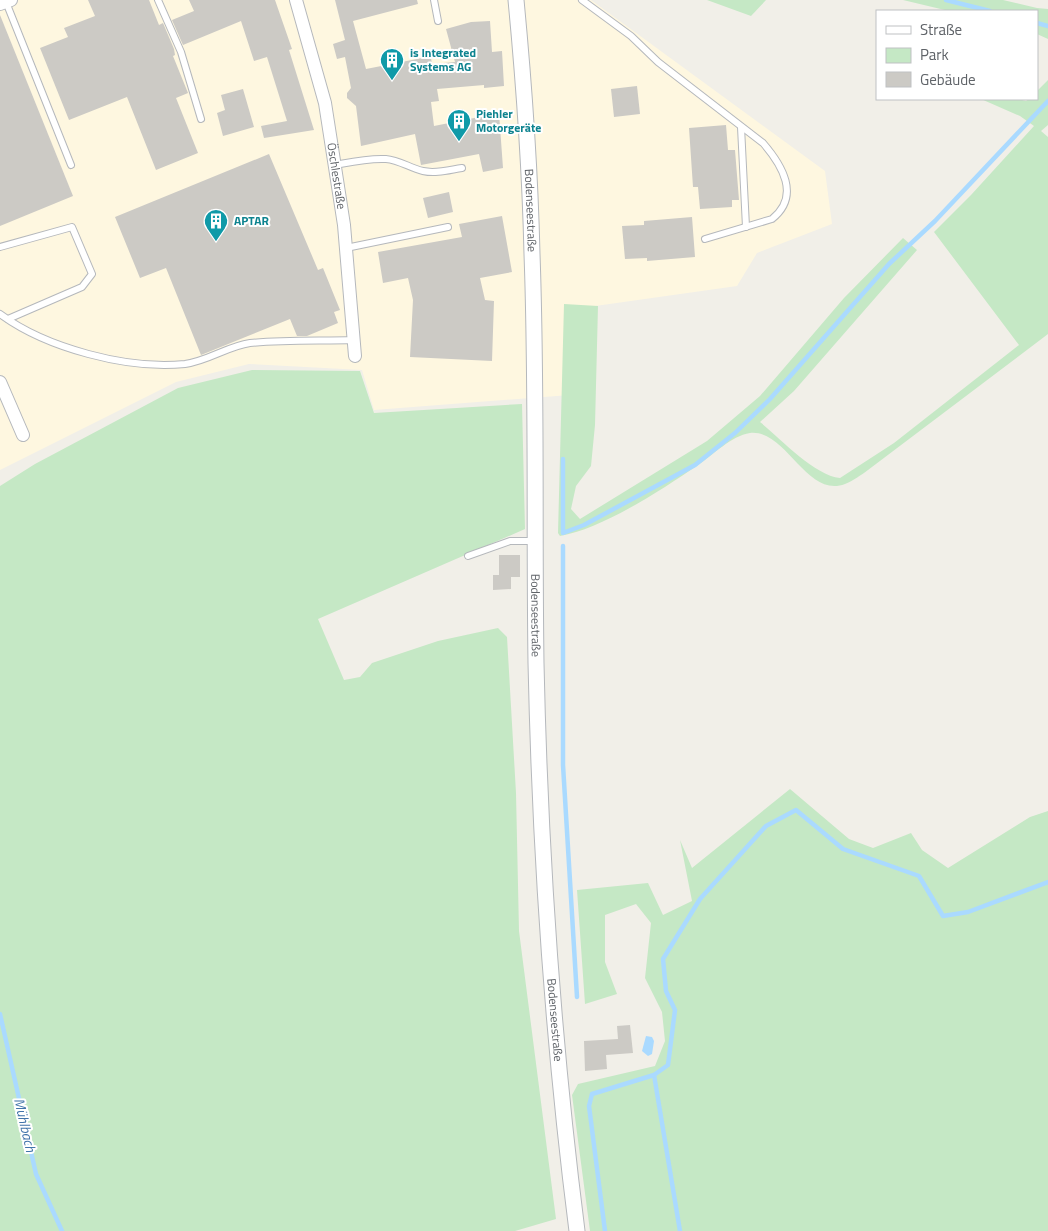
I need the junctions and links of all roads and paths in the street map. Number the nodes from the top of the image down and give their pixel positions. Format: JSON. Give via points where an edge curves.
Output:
{"nodes":[{"id":1,"x":158,"y":0,"type":"edge"},
{"id":2,"x":296,"y":0,"type":"edge"},
{"id":3,"x":434,"y":0,"type":"edge"},
{"id":4,"x":516,"y":0,"type":"edge"},
{"id":5,"x":582,"y":0,"type":"edge"},
{"id":6,"x":6,"y":2,"type":"edge"},
{"id":7,"x":438,"y":21,"type":"dead end"},
{"id":8,"x":201,"y":119,"type":"dead end"},
{"id":9,"x":741,"y":126,"type":"junction"},
{"id":10,"x":71,"y":165,"type":"dead end"},
{"id":11,"x":335,"y":165,"type":"junction"},
{"id":12,"x":462,"y":168,"type":"dead end"},
{"id":13,"x":448,"y":227,"type":"dead end"},
{"id":14,"x":746,"y":227,"type":"junction"},
{"id":15,"x":705,"y":239,"type":"dead end"},
{"id":16,"x":0,"y":247,"type":"edge"},
{"id":17,"x":346,"y":248,"type":"junction"},
{"id":18,"x":0,"y":314,"type":"edge"},
{"id":19,"x":8,"y":320,"type":"junction"},
{"id":20,"x":354,"y":340,"type":"junction"},
{"id":21,"x":355,"y":356,"type":"dead end"},
{"id":22,"x":0,"y":382,"type":"edge"},
{"id":23,"x":23,"y":434,"type":"dead end"},
{"id":24,"x":536,"y":541,"type":"junction"},
{"id":25,"x":468,"y":556,"type":"dead end"},
{"id":26,"x":577,"y":1231,"type":"edge"}],
"edges":[{"from":1,"to":8,"type":"lane","via":[[181,52]]},
{"from":2,"to":11,"type":"street","name":"Öschlestraße","via":[[325,103]]},
{"from":3,"to":7,"type":"lane"},
{"from":4,"to":24,"type":"street","name":"Bodenseestraße","via":[[532,254]]},
{"from":5,"to":9,"type":"lane"},
{"from":6,"to":10,"type":"lane"},
{"from":9,"to":14,"type":"lane"},
{"from":9,"to":14,"type":"lane","via":[[778,159],[786,184],[786,199],[781,212],[772,219]]},
{"from":11,"to":12,"type":"lane","via":[[387,159],[435,173]]},
{"from":11,"to":17,"type":"street","name":"Öschlestraße"},
{"from":13,"to":17,"type":"lane"},
{"from":14,"to":15,"type":"lane"},
{"from":16,"to":19,"type":"lane","via":[[72,227],[92,274],[82,287]]},
{"from":17,"to":20,"type":"street","name":"Öschlestraße"},
{"from":18,"to":19,"type":"lane"},
{"from":19,"to":20,"type":"lane","via":[[55,345],[82,353],[162,365],[203,360],[248,344]]},
{"from":20,"to":21,"type":"street","name":"Öschlestraße"},
{"from":22,"to":23,"type":"street"},
{"from":24,"to":25,"type":"lane","via":[[510,541]]},
{"from":24,"to":26,"type":"street","name":"Bodenseestraße","via":[[536,663],[544,878],[550,970]]}]}
